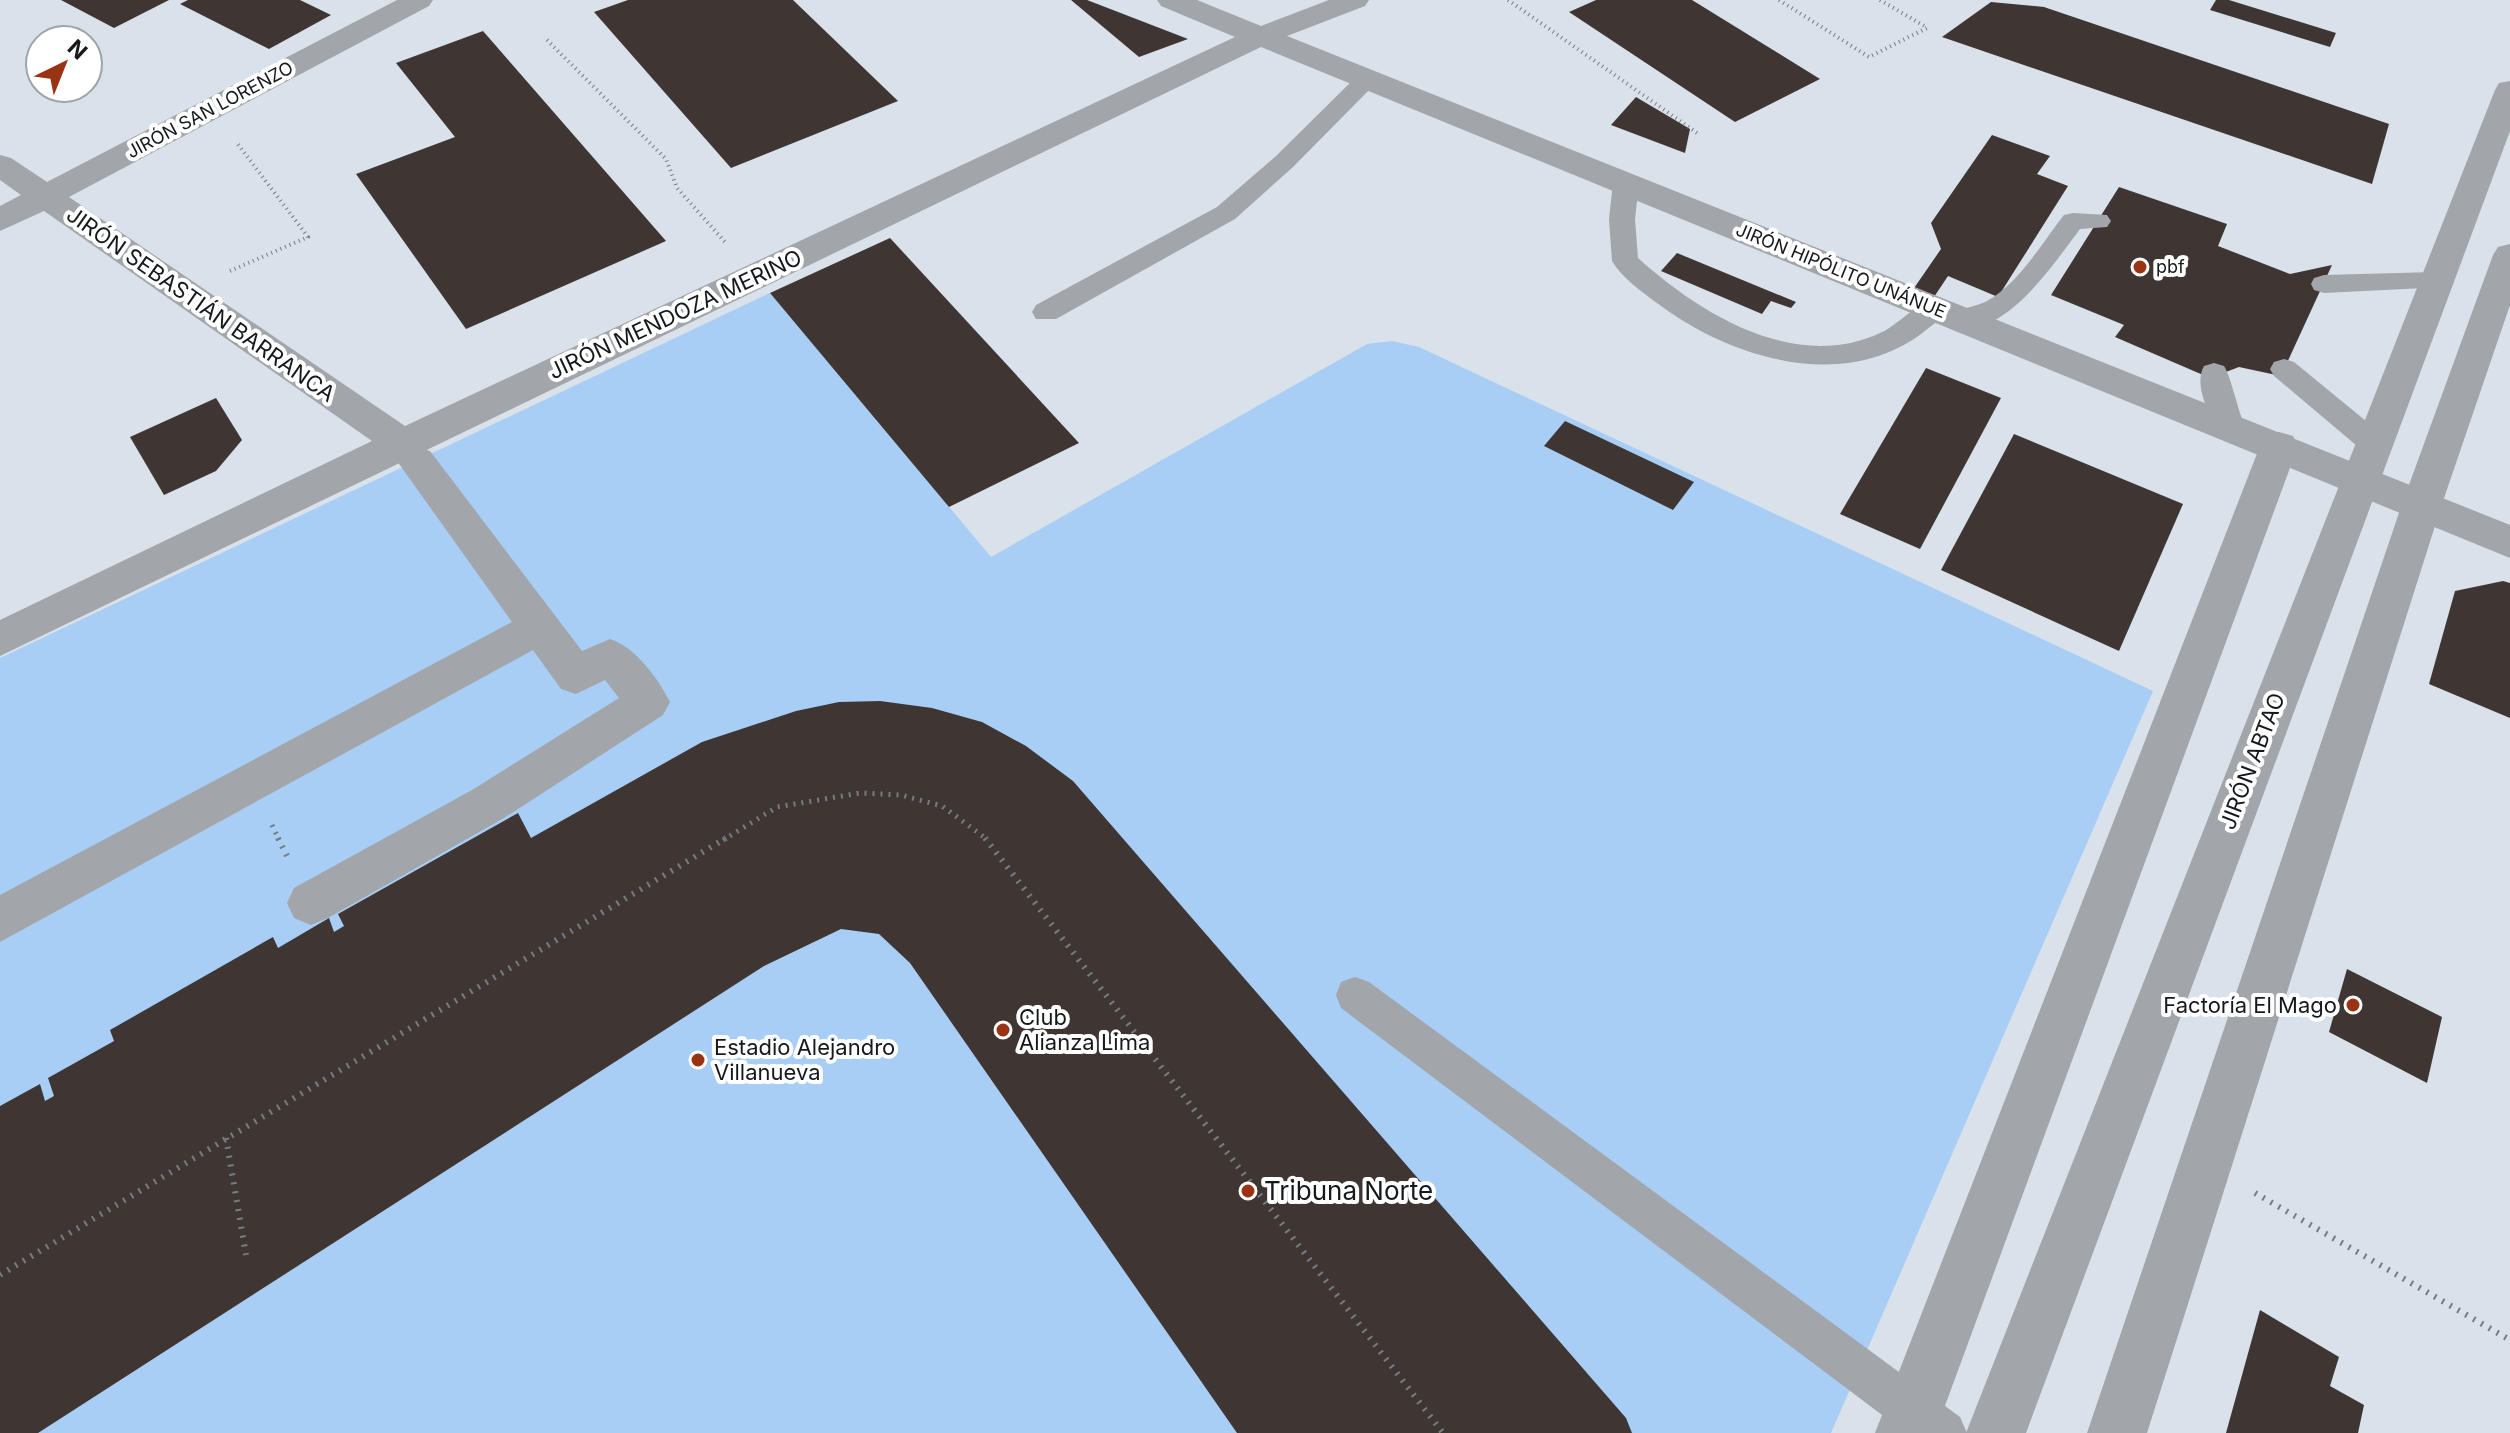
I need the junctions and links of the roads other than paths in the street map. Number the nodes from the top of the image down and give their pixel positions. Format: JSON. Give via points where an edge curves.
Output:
{"nodes":[{"id":1,"x":419,"y":0,"type":"edge"},
{"id":2,"x":1171,"y":0,"type":"edge"},
{"id":3,"x":1355,"y":0,"type":"edge"},
{"id":4,"x":1261,"y":36,"type":"junction"},
{"id":5,"x":1367,"y":79,"type":"junction"},
{"id":6,"x":2510,"y":90,"type":"edge"},
{"id":7,"x":0,"y":165,"type":"edge"},
{"id":8,"x":1626,"y":183,"type":"junction"},
{"id":9,"x":45,"y":196,"type":"junction"},
{"id":10,"x":0,"y":220,"type":"edge"},
{"id":11,"x":2098,"y":221,"type":"dead end"},
{"id":12,"x":2510,"y":255,"type":"edge"},
{"id":13,"x":2033,"y":272,"type":"junction"},
{"id":14,"x":2061,"y":280,"type":"dead end"},
{"id":15,"x":2435,"y":281,"type":"junction"},
{"id":16,"x":2324,"y":284,"type":"dead end"},
{"id":17,"x":1046,"y":312,"type":"dead end"},
{"id":18,"x":1948,"y":314,"type":"junction"},
{"id":19,"x":2284,"y":369,"type":"dead end"},
{"id":20,"x":2214,"y":373,"type":"dead end"},
{"id":21,"x":2230,"y":427,"type":"junction"},
{"id":22,"x":2279,"y":446,"type":"junction"},
{"id":23,"x":409,"y":452,"type":"junction"},
{"id":24,"x":2367,"y":461,"type":"junction"},
{"id":25,"x":2422,"y":504,"type":"junction"},
{"id":26,"x":2510,"y":542,"type":"edge"},
{"id":27,"x":539,"y":627,"type":"junction"},
{"id":28,"x":0,"y":639,"type":"edge"},
{"id":29,"x":311,"y":903,"type":"road end"},
{"id":30,"x":0,"y":920,"type":"edge"},
{"id":31,"x":1355,"y":995,"type":"dead end"},
{"id":32,"x":1921,"y":1425,"type":"edge"},
{"id":33,"x":1996,"y":1433,"type":"edge"},
{"id":34,"x":2117,"y":1433,"type":"edge"}],
"edges":[{"from":1,"to":9,"type":"street","name":"JIRÓN SAN LORENZO"},
{"from":2,"to":4,"type":"street","name":"JIRÓN HIPÓLITO UNÁNUE"},
{"from":3,"to":4,"type":"street","name":"JIRÓN MENDOZA MERINO"},
{"from":4,"to":5,"type":"street","name":"JIRÓN HIPÓLITO UNÁNUE"},
{"from":4,"to":23,"type":"street","name":"JIRÓN MENDOZA MERINO","via":[[755,276]]},
{"from":5,"to":8,"type":"street","name":"JIRÓN HIPÓLITO UNÁNUE"},
{"from":5,"to":17,"type":"lane","via":[[1226,213]]},
{"from":6,"to":15,"type":"street","name":"JIRÓN ABTAO"},
{"from":7,"to":9,"type":"street","name":"JIRÓN SEBASTIÁN BARRANCA"},
{"from":8,"to":18,"type":"street","name":"JIRÓN HIPÓLITO UNÁNUE"},
{"from":8,"to":18,"type":"lane","via":[[1625,261],[1669,299],[1752,343],[1782,351],[1837,354],[1878,345]]},
{"from":9,"to":10,"type":"street","name":"JIRÓN SAN LORENZO"},
{"from":9,"to":23,"type":"street","name":"JIRÓN SEBASTIÁN BARRANCA"},
{"from":11,"to":13,"type":"lane","via":[[2073,221]]},
{"from":12,"to":25,"type":"street"},
{"from":13,"to":14,"type":"lane"},
{"from":13,"to":18,"type":"lane","via":[[2009,299]]},
{"from":15,"to":16,"type":"lane"},
{"from":15,"to":24,"type":"street","name":"JIRÓN ABTAO"},
{"from":18,"to":21,"type":"street","name":"JIRÓN HIPÓLITO UNÁNUE"},
{"from":19,"to":24,"type":"lane"},
{"from":20,"to":21,"type":"lane"},
{"from":21,"to":22,"type":"street","name":"JIRÓN HIPÓLITO UNÁNUE"},
{"from":22,"to":24,"type":"street","name":"JIRÓN HIPÓLITO UNÁNUE"},
{"from":22,"to":32,"type":"street"},
{"from":23,"to":27,"type":"street","name":"JIRÓN SEBASTIÁN BARRANCA"},
{"from":23,"to":28,"type":"street","name":"JIRÓN MENDOZA MERINO"},
{"from":24,"to":25,"type":"street","name":"JIRÓN HIPÓLITO UNÁNUE"},
{"from":24,"to":33,"type":"street","name":"JIRÓN ABTAO"},
{"from":25,"to":26,"type":"street","name":"JIRÓN HIPÓLITO UNÁNUE"},
{"from":25,"to":34,"type":"street"},
{"from":27,"to":29,"type":"street","name":"JIRÓN SEBASTIÁN BARRANCA","via":[[576,676],[610,656],[648,702],[488,804]]},
{"from":27,"to":30,"type":"street"},
{"from":31,"to":32,"type":"lane"}]}
